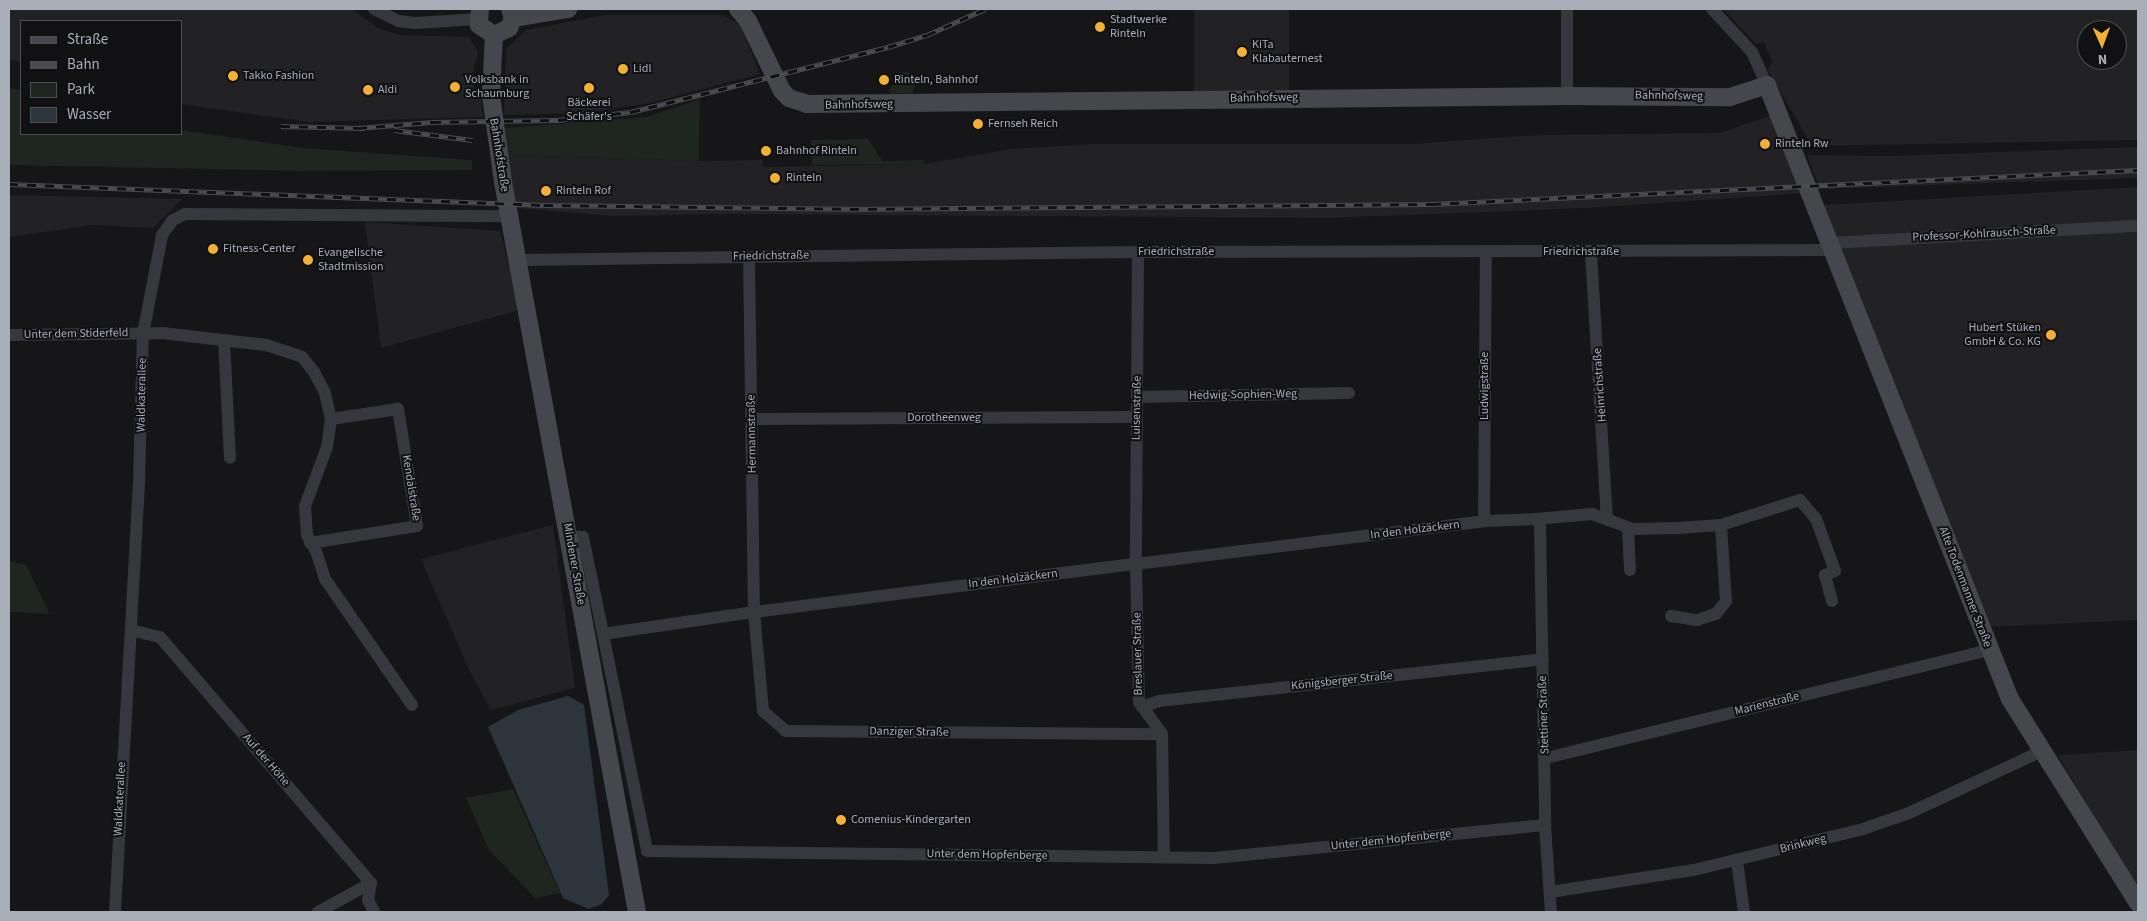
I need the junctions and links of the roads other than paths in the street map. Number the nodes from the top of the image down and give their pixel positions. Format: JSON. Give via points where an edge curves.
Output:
{"nodes":[{"id":1,"x":374,"y":9,"type":"edge"},
{"id":2,"x":568,"y":9,"type":"edge"},
{"id":3,"x":738,"y":9,"type":"edge"},
{"id":4,"x":1567,"y":9,"type":"edge"},
{"id":5,"x":1712,"y":9,"type":"edge"},
{"id":6,"x":511,"y":13,"type":"edge"},
{"id":7,"x":479,"y":14,"type":"edge"},
{"id":8,"x":494,"y":35,"type":"junction"},
{"id":9,"x":1767,"y":85,"type":"junction"},
{"id":10,"x":1568,"y":96,"type":"junction"},
{"id":11,"x":509,"y":216,"type":"junction"},
{"id":12,"x":2138,"y":226,"type":"edge"},
{"id":13,"x":1832,"y":247,"type":"junction"},
{"id":14,"x":1138,"y":252,"type":"junction"},
{"id":15,"x":1486,"y":252,"type":"junction"},
{"id":16,"x":1591,"y":252,"type":"junction"},
{"id":17,"x":748,"y":257,"type":"junction"},
{"id":18,"x":519,"y":260,"type":"junction"},
{"id":19,"x":143,"y":334,"type":"junction"},
{"id":20,"x":9,"y":335,"type":"edge"},
{"id":21,"x":224,"y":340,"type":"junction"},
{"id":22,"x":1349,"y":393,"type":"dead end"},
{"id":23,"x":1137,"y":396,"type":"junction"},
{"id":24,"x":1136,"y":417,"type":"junction"},
{"id":25,"x":332,"y":419,"type":"junction"},
{"id":26,"x":752,"y":419,"type":"junction"},
{"id":27,"x":230,"y":458,"type":"dead end"},
{"id":28,"x":1607,"y":518,"type":"junction"},
{"id":29,"x":1536,"y":519,"type":"junction"},
{"id":30,"x":1484,"y":521,"type":"junction"},
{"id":31,"x":1721,"y":525,"type":"junction"},
{"id":32,"x":1628,"y":528,"type":"junction"},
{"id":33,"x":569,"y":536,"type":"junction"},
{"id":34,"x":310,"y":543,"type":"junction"},
{"id":35,"x":1136,"y":564,"type":"junction"},
{"id":36,"x":1630,"y":570,"type":"dead end"},
{"id":37,"x":1832,"y":601,"type":"dead end"},
{"id":38,"x":754,"y":612,"type":"junction"},
{"id":39,"x":1671,"y":616,"type":"dead end"},
{"id":40,"x":131,"y":630,"type":"junction"},
{"id":41,"x":603,"y":634,"type":"junction"},
{"id":42,"x":1989,"y":650,"type":"junction"},
{"id":43,"x":1543,"y":659,"type":"junction"},
{"id":44,"x":412,"y":705,"type":"dead end"},
{"id":45,"x":1142,"y":707,"type":"junction"},
{"id":46,"x":1162,"y":734,"type":"junction"},
{"id":47,"x":2042,"y":751,"type":"junction"},
{"id":48,"x":1546,"y":758,"type":"junction"},
{"id":49,"x":1545,"y":824,"type":"junction"},
{"id":50,"x":1164,"y":857,"type":"junction"},
{"id":51,"x":1737,"y":861,"type":"junction"},
{"id":52,"x":371,"y":883,"type":"junction"},
{"id":53,"x":1550,"y":892,"type":"junction"},
{"id":54,"x":2138,"y":903,"type":"edge"},
{"id":55,"x":115,"y":912,"type":"edge"},
{"id":56,"x":318,"y":912,"type":"edge"},
{"id":57,"x":374,"y":912,"type":"edge"},
{"id":58,"x":637,"y":912,"type":"edge"},
{"id":59,"x":1551,"y":912,"type":"edge"},
{"id":60,"x":1744,"y":912,"type":"edge"}],
"edges":[{"from":1,"to":7,"type":"street","via":[[399,21],[415,23]]},
{"from":2,"to":6,"type":"street"},
{"from":3,"to":10,"type":"street","name":"Bahnhofsweg","via":[[748,21],[773,75],[789,98],[807,104]]},
{"from":4,"to":10,"type":"street"},
{"from":5,"to":9,"type":"street","via":[[1752,52]]},
{"from":6,"to":8,"type":"street","via":[[505,32]]},
{"from":7,"to":8,"type":"street","via":[[483,30]]},
{"from":8,"to":11,"type":"street","name":"Bahnhofstraße","via":[[491,96]]},
{"from":9,"to":10,"type":"street","name":"Bahnhofsweg","via":[[1730,97]]},
{"from":9,"to":13,"type":"street","name":"Alte Todenmanner Straße"},
{"from":11,"to":18,"type":"street","name":"Mindener Straße"},
{"from":11,"to":19,"type":"street","name":"Waldkaterallee","via":[[184,214],[173,220],[162,235]]},
{"from":12,"to":13,"type":"street","name":"Professor-Kohlrausch-Straße"},
{"from":13,"to":16,"type":"street","name":"Friedrichstraße"},
{"from":13,"to":42,"type":"street","name":"Alte Todenmanner Straße"},
{"from":14,"to":15,"type":"street","name":"Friedrichstraße"},
{"from":14,"to":17,"type":"street","name":"Friedrichstraße"},
{"from":14,"to":23,"type":"street","name":"Luisenstraße"},
{"from":15,"to":16,"type":"street","name":"Friedrichstraße"},
{"from":15,"to":30,"type":"street","name":"Ludwigstraße"},
{"from":16,"to":28,"type":"street","name":"Heinrichstraße"},
{"from":17,"to":18,"type":"street","name":"Friedrichstraße"},
{"from":17,"to":26,"type":"street","name":"Hermannstraße"},
{"from":18,"to":33,"type":"street","name":"Mindener Straße"},
{"from":19,"to":20,"type":"street","name":"Unter dem Stiderfeld"},
{"from":19,"to":21,"type":"street"},
{"from":19,"to":40,"type":"street","name":"Waldkaterallee"},
{"from":21,"to":25,"type":"street","via":[[266,344],[302,357],[314,372]]},
{"from":21,"to":27,"type":"street"},
{"from":22,"to":23,"type":"street","name":"Hedwig-Sophien-Weg"},
{"from":23,"to":24,"type":"street","name":"Luisenstraße"},
{"from":24,"to":26,"type":"street","name":"Dorotheenweg"},
{"from":24,"to":35,"type":"street","name":"Luisenstraße"},
{"from":25,"to":34,"type":"street","via":[[328,447],[304,506]]},
{"from":25,"to":34,"type":"street","name":"Kendalstraße","via":[[398,409],[417,526]]},
{"from":26,"to":38,"type":"street","name":"Hermannstraße"},
{"from":28,"to":29,"type":"street","name":"In den Holzäckern","via":[[1592,514]]},
{"from":28,"to":32,"type":"street","name":"In den Holzäckern"},
{"from":29,"to":30,"type":"street","name":"In den Holzäckern"},
{"from":29,"to":43,"type":"street","name":"Stettiner Straße","via":[[1540,525]]},
{"from":30,"to":35,"type":"street","name":"In den Holzäckern"},
{"from":31,"to":32,"type":"street"},
{"from":31,"to":37,"type":"street","via":[[1800,500],[1816,519],[1835,571],[1825,575]]},
{"from":31,"to":39,"type":"street","via":[[1726,601],[1716,614],[1697,620]]},
{"from":32,"to":36,"type":"street"},
{"from":33,"to":41,"type":"street","via":[[583,537]]},
{"from":33,"to":58,"type":"street","name":"Mindener Straße"},
{"from":34,"to":44,"type":"street","via":[[325,579]]},
{"from":35,"to":38,"type":"street","name":"In den Holzäckern"},
{"from":35,"to":45,"type":"street","name":"Breslauer Straße","via":[[1139,702]]},
{"from":38,"to":41,"type":"street","name":"In den Holzäckern"},
{"from":38,"to":46,"type":"street","name":"Danziger Straße","via":[[763,711],[786,731]]},
{"from":40,"to":52,"type":"street","name":"Auf der Höhe","via":[[160,637]]},
{"from":40,"to":55,"type":"street","name":"Waldkaterallee"},
{"from":41,"to":50,"type":"street","name":"Unter dem Hopfenberge","via":[[647,851]]},
{"from":42,"to":47,"type":"street","name":"Alte Todenmanner Straße","via":[[2010,699]]},
{"from":42,"to":48,"type":"street","name":"Marienstraße"},
{"from":43,"to":45,"type":"street","name":"Königsberger Straße","via":[[1159,701]]},
{"from":43,"to":48,"type":"street","name":"Stettiner Straße"},
{"from":45,"to":46,"type":"street","name":"Breslauer Straße"},
{"from":46,"to":50,"type":"street"},
{"from":47,"to":51,"type":"street","name":"Brinkweg","via":[[1909,813],[1863,829]]},
{"from":47,"to":54,"type":"street","name":"Alte Todenmanner Straße"},
{"from":48,"to":49,"type":"street","name":"Stettiner Straße"},
{"from":49,"to":50,"type":"street","name":"Unter dem Hopfenberge","via":[[1214,858]]},
{"from":49,"to":53,"type":"street","name":"Stettiner Straße"},
{"from":51,"to":53,"type":"street","name":"Brinkweg"},
{"from":51,"to":60,"type":"street"},
{"from":52,"to":56,"type":"street"},
{"from":52,"to":57,"type":"street","via":[[368,900]]},
{"from":53,"to":59,"type":"street","name":"Stettiner Straße"}]}
